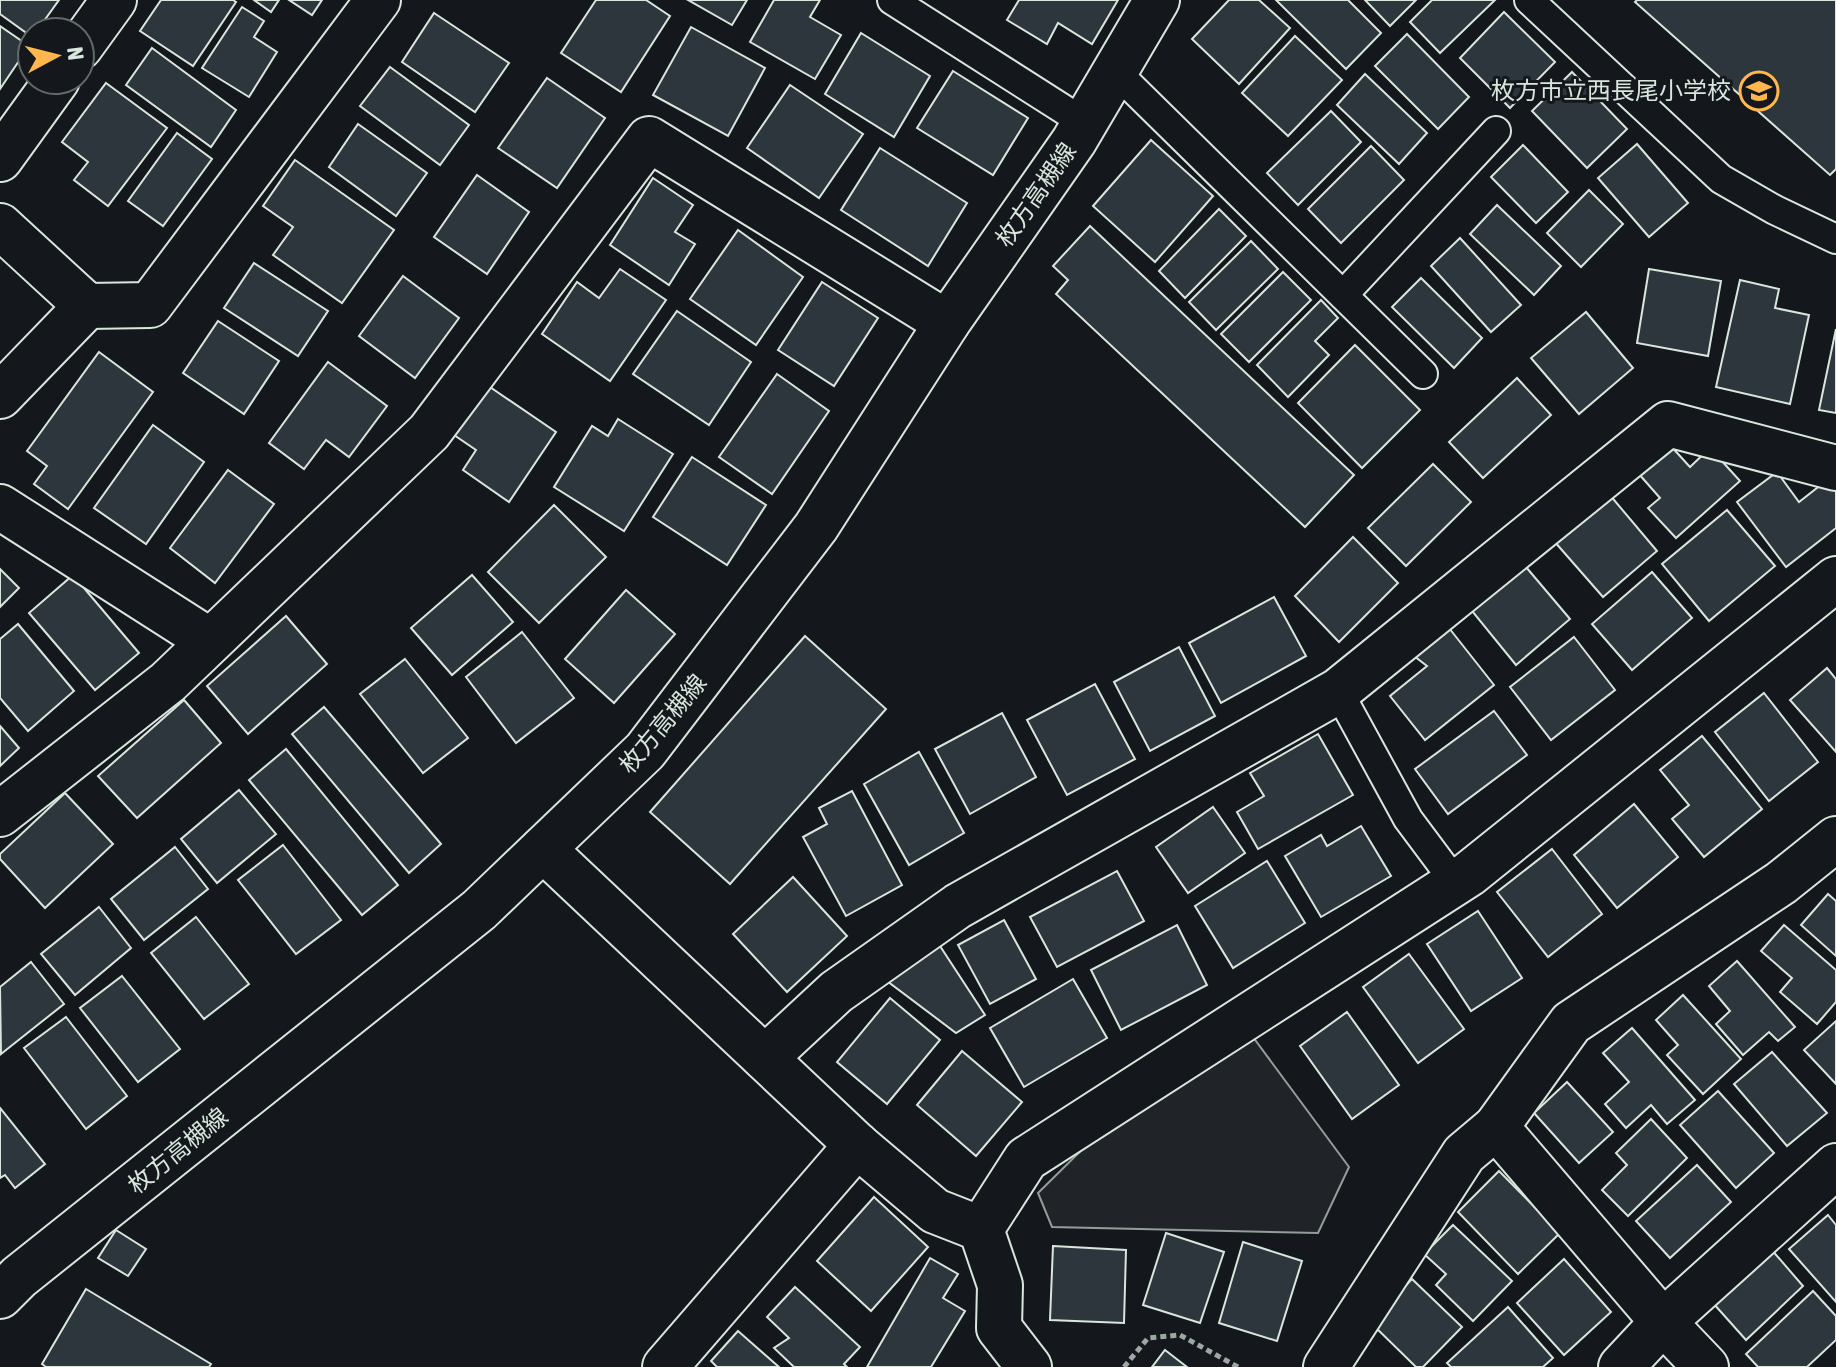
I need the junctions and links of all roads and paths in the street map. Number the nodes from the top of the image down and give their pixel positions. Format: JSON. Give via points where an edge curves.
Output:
{"nodes":[{"id":1,"x":114,"y":0,"type":"edge"},
{"id":2,"x":378,"y":0,"type":"edge"},
{"id":3,"x":892,"y":0,"type":"edge"},
{"id":4,"x":1157,"y":0,"type":"edge"},
{"id":5,"x":1529,"y":0,"type":"edge"},
{"id":6,"x":96,"y":25,"type":"edge"},
{"id":7,"x":1115,"y":71,"type":"junction"},
{"id":8,"x":45,"y":96,"type":"edge"},
{"id":9,"x":1085,"y":123,"type":"junction"},
{"id":10,"x":1496,"y":131,"type":"dead end"},
{"id":11,"x":0,"y":159,"type":"edge"},
{"id":12,"x":0,"y":226,"type":"edge"},
{"id":13,"x":1836,"y":239,"type":"edge"},
{"id":14,"x":1343,"y":295,"type":"junction"},
{"id":15,"x":87,"y":306,"type":"junction"},
{"id":16,"x":947,"y":323,"type":"junction"},
{"id":17,"x":1423,"y":374,"type":"dead end"},
{"id":18,"x":0,"y":396,"type":"edge"},
{"id":19,"x":1836,"y":468,"type":"edge"},
{"id":20,"x":0,"y":507,"type":"edge"},
{"id":21,"x":1836,"y":579,"type":"edge"},
{"id":22,"x":210,"y":641,"type":"junction"},
{"id":23,"x":1338,"y":691,"type":"junction"},
{"id":24,"x":0,"y":814,"type":"edge"},
{"id":25,"x":1836,"y":839,"type":"edge"},
{"id":26,"x":543,"y":849,"type":"junction"},
{"id":27,"x":1455,"y":882,"type":"junction"},
{"id":28,"x":765,"y":1058,"type":"junction"},
{"id":29,"x":1496,"y":1127,"type":"junction"},
{"id":30,"x":857,"y":1145,"type":"junction"},
{"id":31,"x":1836,"y":1166,"type":"edge"},
{"id":32,"x":981,"y":1229,"type":"junction"},
{"id":33,"x":0,"y":1296,"type":"edge"},
{"id":34,"x":1663,"y":1322,"type":"junction"},
{"id":35,"x":665,"y":1367,"type":"edge"},
{"id":36,"x":1029,"y":1367,"type":"edge"},
{"id":37,"x":1124,"y":1367,"type":"edge"},
{"id":38,"x":1238,"y":1367,"type":"edge"},
{"id":39,"x":1326,"y":1367,"type":"edge"},
{"id":40,"x":1621,"y":1367,"type":"edge"},
{"id":41,"x":1706,"y":1367,"type":"edge"}],
"edges":[{"from":1,"to":6,"type":"street"},
{"from":2,"to":15,"type":"street","via":[[150,305]]},
{"from":3,"to":9,"type":"lane"},
{"from":4,"to":7,"type":"street","name":"枚方高槻線"},
{"from":5,"to":13,"type":"lane","via":[[1721,179]]},
{"from":7,"to":9,"type":"street","name":"枚方高槻線"},
{"from":7,"to":14,"type":"lane"},
{"from":8,"to":11,"type":"street"},
{"from":9,"to":16,"type":"street","name":"枚方高槻線"},
{"from":10,"to":14,"type":"lane"},
{"from":12,"to":15,"type":"street"},
{"from":14,"to":17,"type":"lane"},
{"from":15,"to":18,"type":"street"},
{"from":16,"to":22,"type":"street","via":[[649,139],[429,432]]},
{"from":16,"to":26,"type":"street","name":"枚方高槻線","via":[[816,527],[645,751]]},
{"from":19,"to":23,"type":"street","via":[[1668,424]]},
{"from":20,"to":22,"type":"street"},
{"from":21,"to":27,"type":"street"},
{"from":22,"to":24,"type":"street","via":[[168,682]]},
{"from":23,"to":27,"type":"lane","via":[[1408,819]]},
{"from":23,"to":28,"type":"street","via":[[958,906],[836,992]]},
{"from":25,"to":29,"type":"street","via":[[1781,883],[1571,1023]]},
{"from":26,"to":28,"type":"street"},
{"from":26,"to":33,"type":"street","name":"枚方高槻線","via":[[479,910]]},
{"from":27,"to":32,"type":"street","via":[[1026,1159]]},
{"from":28,"to":30,"type":"street"},
{"from":29,"to":34,"type":"street"},
{"from":29,"to":39,"type":"street","via":[[1464,1154]]},
{"from":30,"to":32,"type":"street","via":[[935,1211]]},
{"from":30,"to":35,"type":"street"},
{"from":31,"to":34,"type":"street"},
{"from":32,"to":36,"type":"street","via":[[1000,1285],[999,1328]]},
{"from":34,"to":40,"type":"street"},
{"from":34,"to":41,"type":"street"},
{"from":37,"to":38,"type":"path","via":[[1148,1338],[1180,1335]]}]}
